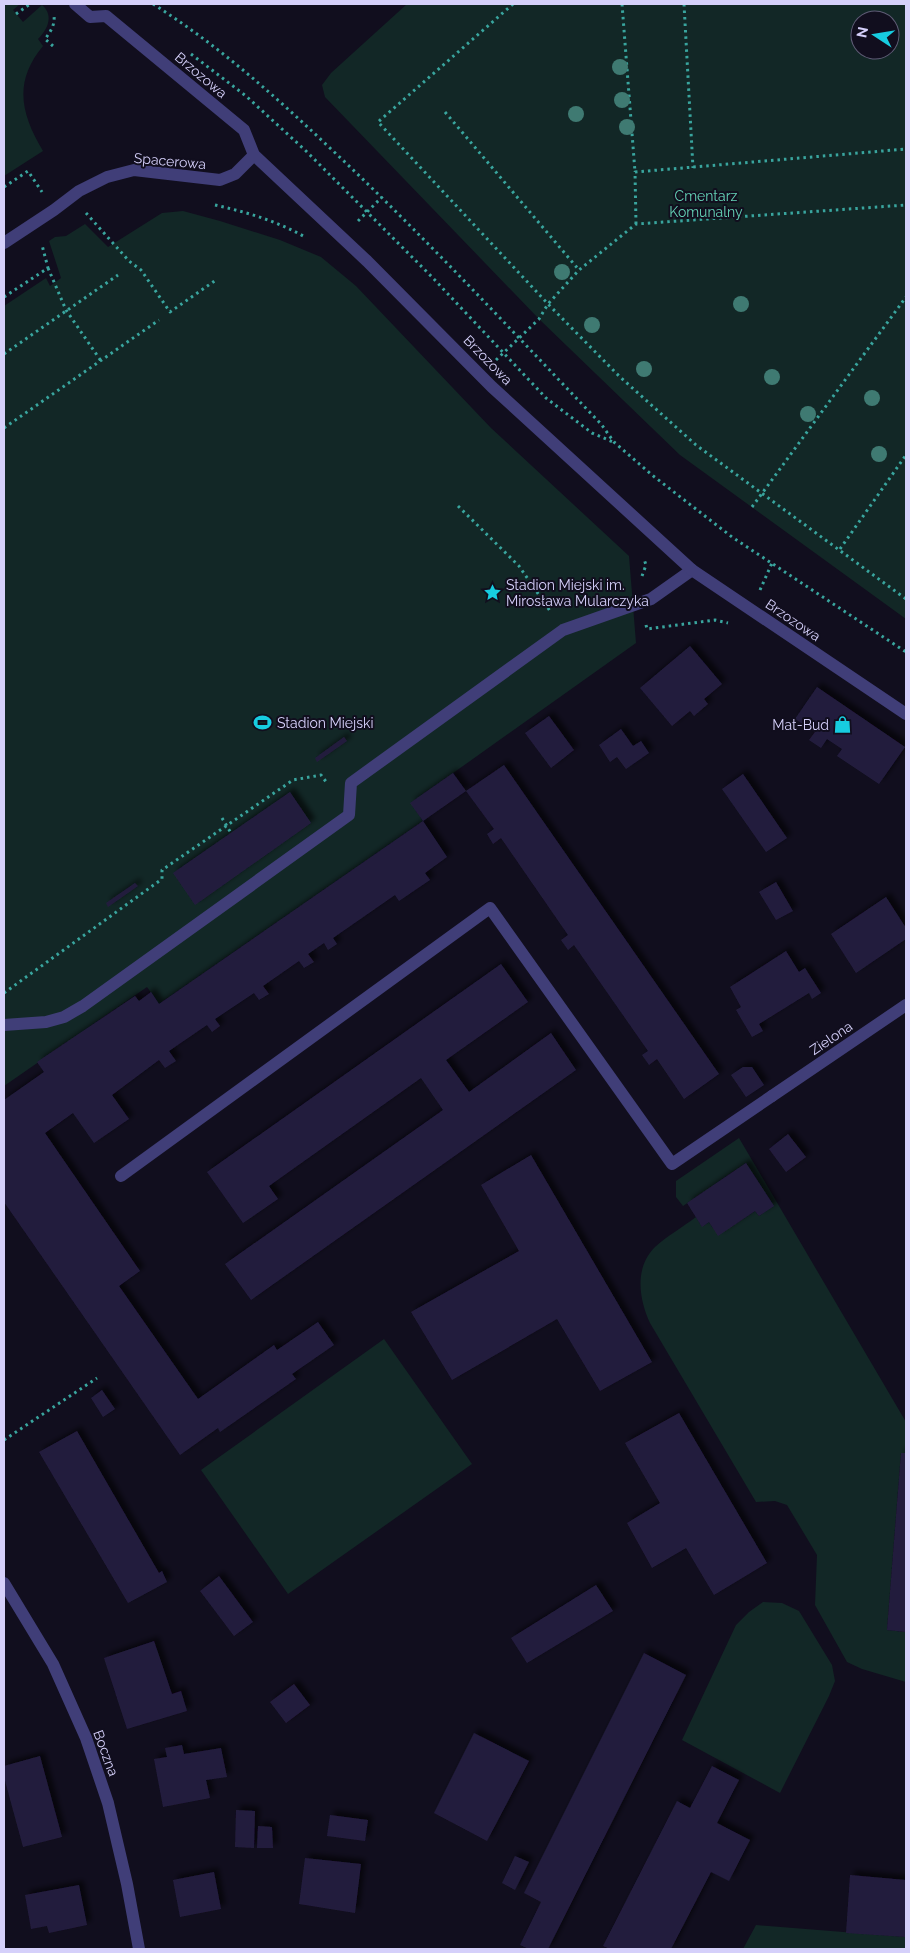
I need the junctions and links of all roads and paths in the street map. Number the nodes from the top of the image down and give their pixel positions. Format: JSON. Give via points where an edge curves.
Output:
{"nodes":[{"id":1,"x":30,"y":4,"type":"edge"},
{"id":2,"x":76,"y":4,"type":"edge"},
{"id":3,"x":153,"y":4,"type":"edge"},
{"id":4,"x":513,"y":4,"type":"edge"},
{"id":5,"x":622,"y":4,"type":"edge"},
{"id":6,"x":684,"y":4,"type":"edge"},
{"id":7,"x":54,"y":12,"type":"dead end"},
{"id":8,"x":16,"y":14,"type":"dead end"},
{"id":9,"x":53,"y":46,"type":"dead end"},
{"id":10,"x":188,"y":52,"type":"dead end"},
{"id":11,"x":445,"y":112,"type":"dead end"},
{"id":12,"x":906,"y":149,"type":"edge"},
{"id":13,"x":254,"y":155,"type":"junction"},
{"id":14,"x":693,"y":168,"type":"junction"},
{"id":15,"x":635,"y":172,"type":"junction"},
{"id":16,"x":207,"y":203,"type":"dead end"},
{"id":17,"x":906,"y":205,"type":"edge"},
{"id":18,"x":92,"y":209,"type":"dead end"},
{"id":19,"x":85,"y":213,"type":"junction"},
{"id":20,"x":79,"y":217,"type":"dead end"},
{"id":21,"x":636,"y":224,"type":"junction"},
{"id":22,"x":306,"y":237,"type":"dead end"},
{"id":23,"x":41,"y":240,"type":"dead end"},
{"id":24,"x":4,"y":243,"type":"edge"},
{"id":25,"x":48,"y":268,"type":"junction"},
{"id":26,"x":579,"y":270,"type":"junction"},
{"id":27,"x":118,"y":275,"type":"dead end"},
{"id":28,"x":216,"y":280,"type":"dead end"},
{"id":29,"x":4,"y":297,"type":"edge"},
{"id":30,"x":906,"y":297,"type":"edge"},
{"id":31,"x":548,"y":304,"type":"junction"},
{"id":32,"x":66,"y":310,"type":"junction"},
{"id":33,"x":159,"y":320,"type":"dead end"},
{"id":34,"x":519,"y":339,"type":"junction"},
{"id":35,"x":4,"y":354,"type":"edge"},
{"id":36,"x":504,"y":354,"type":"junction"},
{"id":37,"x":101,"y":361,"type":"junction"},
{"id":38,"x":480,"y":373,"type":"junction"},
{"id":39,"x":4,"y":428,"type":"edge"},
{"id":40,"x":614,"y":442,"type":"junction"},
{"id":41,"x":906,"y":455,"type":"edge"},
{"id":42,"x":762,"y":492,"type":"junction"},
{"id":43,"x":458,"y":506,"type":"dead end"},
{"id":44,"x":752,"y":507,"type":"dead end"},
{"id":45,"x":840,"y":549,"type":"junction"},
{"id":46,"x":642,"y":552,"type":"dead end"},
{"id":47,"x":692,"y":570,"type":"junction"},
{"id":48,"x":906,"y":599,"type":"edge"},
{"id":49,"x":644,"y":601,"type":"junction"},
{"id":50,"x":734,"y":627,"type":"dead end"},
{"id":51,"x":563,"y":630,"type":"junction"},
{"id":52,"x":906,"y":652,"type":"edge"},
{"id":53,"x":906,"y":714,"type":"edge"},
{"id":54,"x":349,"y":815,"type":"junction"},
{"id":55,"x":222,"y":818,"type":"dead end"},
{"id":56,"x":226,"y":826,"type":"junction"},
{"id":57,"x":231,"y":833,"type":"dead end"},
{"id":58,"x":4,"y":993,"type":"edge"},
{"id":59,"x":906,"y":1005,"type":"edge"},
{"id":60,"x":4,"y":1025,"type":"edge"},
{"id":61,"x":121,"y":1176,"type":"dead end"},
{"id":62,"x":97,"y":1378,"type":"dead end"},
{"id":63,"x":4,"y":1440,"type":"edge"},
{"id":64,"x":4,"y":1583,"type":"edge"},
{"id":65,"x":139,"y":1949,"type":"edge"}],
"edges":[{"from":1,"to":8,"type":"path"},
{"from":2,"to":13,"type":"street","name":"Brzozowa","via":[[90,17],[106,16],[244,130]]},
{"from":3,"to":34,"type":"path","via":[[189,27],[275,96],[382,196]]},
{"from":4,"to":31,"type":"path","via":[[378,122]]},
{"from":5,"to":15,"type":"path"},
{"from":6,"to":14,"type":"path"},
{"from":7,"to":9,"type":"path","via":[[52,31],[45,39]]},
{"from":10,"to":36,"type":"path","via":[[246,96],[306,151]]},
{"from":11,"to":26,"type":"path"},
{"from":12,"to":14,"type":"path"},
{"from":13,"to":24,"type":"street","name":"Spacerowa","via":[[235,174],[220,180],[134,170],[106,177],[79,191]]},
{"from":13,"to":38,"type":"street","name":"Brzozowa","via":[[344,238]]},
{"from":14,"to":15,"type":"path"},
{"from":15,"to":21,"type":"path"},
{"from":16,"to":22,"type":"path","via":[[267,220]]},
{"from":17,"to":21,"type":"path"},
{"from":18,"to":19,"type":"path"},
{"from":19,"to":20,"type":"path"},
{"from":19,"to":28,"type":"path","via":[[128,261],[141,270],[170,312]]},
{"from":21,"to":26,"type":"path"},
{"from":23,"to":25,"type":"path"},
{"from":25,"to":29,"type":"path"},
{"from":25,"to":32,"type":"path"},
{"from":26,"to":31,"type":"path"},
{"from":27,"to":32,"type":"path"},
{"from":30,"to":42,"type":"path"},
{"from":31,"to":34,"type":"path","via":[[539,319]]},
{"from":31,"to":42,"type":"path","via":[[619,376],[696,445]]},
{"from":32,"to":35,"type":"path"},
{"from":32,"to":37,"type":"path"},
{"from":33,"to":37,"type":"path"},
{"from":34,"to":36,"type":"path"},
{"from":34,"to":40,"type":"path","via":[[601,424]]},
{"from":36,"to":38,"type":"path"},
{"from":36,"to":40,"type":"path","via":[[546,398],[592,433]]},
{"from":37,"to":39,"type":"path"},
{"from":38,"to":47,"type":"street","name":"Brzozowa"},
{"from":40,"to":52,"type":"path","via":[[732,537]]},
{"from":41,"to":45,"type":"path"},
{"from":42,"to":44,"type":"path"},
{"from":42,"to":45,"type":"path"},
{"from":43,"to":51,"type":"path","via":[[519,566]]},
{"from":45,"to":48,"type":"path"},
{"from":46,"to":49,"type":"path","via":[[646,565],[642,576]]},
{"from":47,"to":49,"type":"street"},
{"from":47,"to":53,"type":"street","name":"Brzozowa"},
{"from":49,"to":50,"type":"path","via":[[646,629],[715,620]]},
{"from":49,"to":51,"type":"street"},
{"from":51,"to":54,"type":"street","via":[[351,783]]},
{"from":54,"to":56,"type":"path","via":[[321,775],[293,780]]},
{"from":54,"to":60,"type":"street","via":[[83,1006],[64,1017],[46,1022]]},
{"from":55,"to":56,"type":"path"},
{"from":56,"to":57,"type":"path"},
{"from":56,"to":58,"type":"path","via":[[162,870],[162,879]]},
{"from":59,"to":61,"type":"street","name":"Zielona","via":[[672,1164],[490,908]]},
{"from":62,"to":63,"type":"path"},
{"from":64,"to":65,"type":"street","name":"Boczna","via":[[53,1664],[86,1738],[108,1803]]}]}
